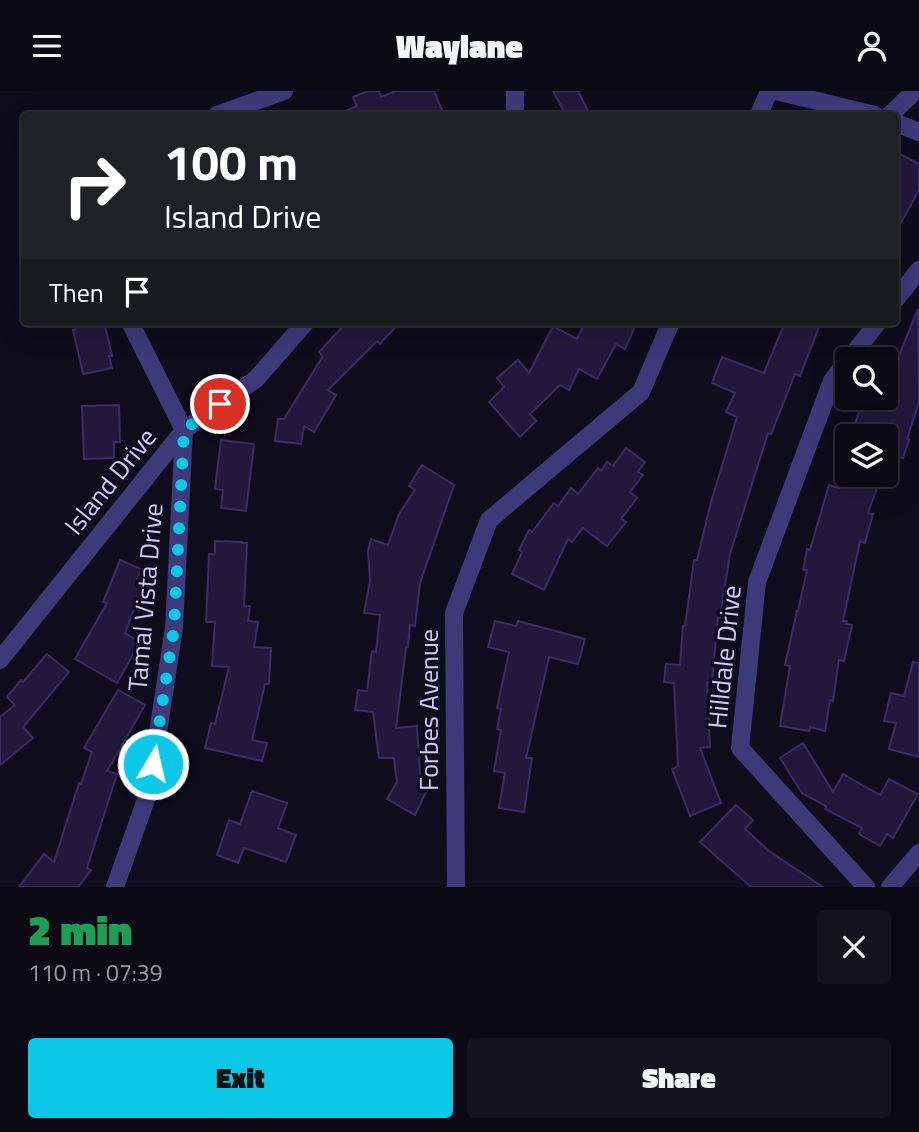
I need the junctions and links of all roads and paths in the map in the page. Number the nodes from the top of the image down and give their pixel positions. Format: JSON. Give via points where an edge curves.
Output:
{"nodes":[{"id":1,"x":284,"y":91,"type":"edge"},
{"id":2,"x":515,"y":91,"type":"edge"},
{"id":3,"x":769,"y":91,"type":"edge"},
{"id":4,"x":776,"y":91,"type":"edge"},
{"id":5,"x":915,"y":91,"type":"edge"},
{"id":6,"x":225,"y":112,"type":"edge"},
{"id":7,"x":515,"y":112,"type":"edge"},
{"id":8,"x":760,"y":112,"type":"edge"},
{"id":9,"x":863,"y":112,"type":"edge"},
{"id":10,"x":893,"y":112,"type":"edge"},
{"id":11,"x":899,"y":124,"type":"edge"},
{"id":12,"x":919,"y":132,"type":"edge"},
{"id":13,"x":919,"y":270,"type":"edge"},
{"id":14,"x":899,"y":295,"type":"edge"},
{"id":15,"x":132,"y":326,"type":"edge"},
{"id":16,"x":302,"y":326,"type":"edge"},
{"id":17,"x":669,"y":326,"type":"edge"},
{"id":18,"x":875,"y":326,"type":"edge"},
{"id":19,"x":858,"y":347,"type":"edge"},
{"id":20,"x":835,"y":377,"type":"edge"},
{"id":21,"x":184,"y":430,"type":"junction"},
{"id":22,"x":0,"y":660,"type":"edge"},
{"id":23,"x":919,"y":853,"type":"edge"},
{"id":24,"x":115,"y":887,"type":"edge"},
{"id":25,"x":456,"y":887,"type":"edge"},
{"id":26,"x":866,"y":887,"type":"edge"},
{"id":27,"x":890,"y":887,"type":"edge"}],
"edges":[{"from":1,"to":6,"type":"street"},
{"from":2,"to":7,"type":"street"},
{"from":3,"to":8,"type":"street"},
{"from":4,"to":9,"type":"street"},
{"from":5,"to":10,"type":"street"},
{"from":11,"to":12,"type":"street"},
{"from":13,"to":14,"type":"street"},
{"from":15,"to":21,"type":"street"},
{"from":16,"to":21,"type":"street","name":"Island Drive","via":[[256,379]]},
{"from":17,"to":25,"type":"street","name":"Forbes Avenue","via":[[641,392],[489,520],[480,543],[454,613]]},
{"from":18,"to":19,"type":"street","name":"Hilldale Drive"},
{"from":20,"to":26,"type":"street","name":"Hilldale Drive","via":[[757,582],[740,748]]},
{"from":21,"to":22,"type":"street","name":"Island Drive"},
{"from":21,"to":24,"type":"street","name":"Tamal Vista Drive","via":[[174,628],[149,791]]},
{"from":23,"to":27,"type":"street"}]}
